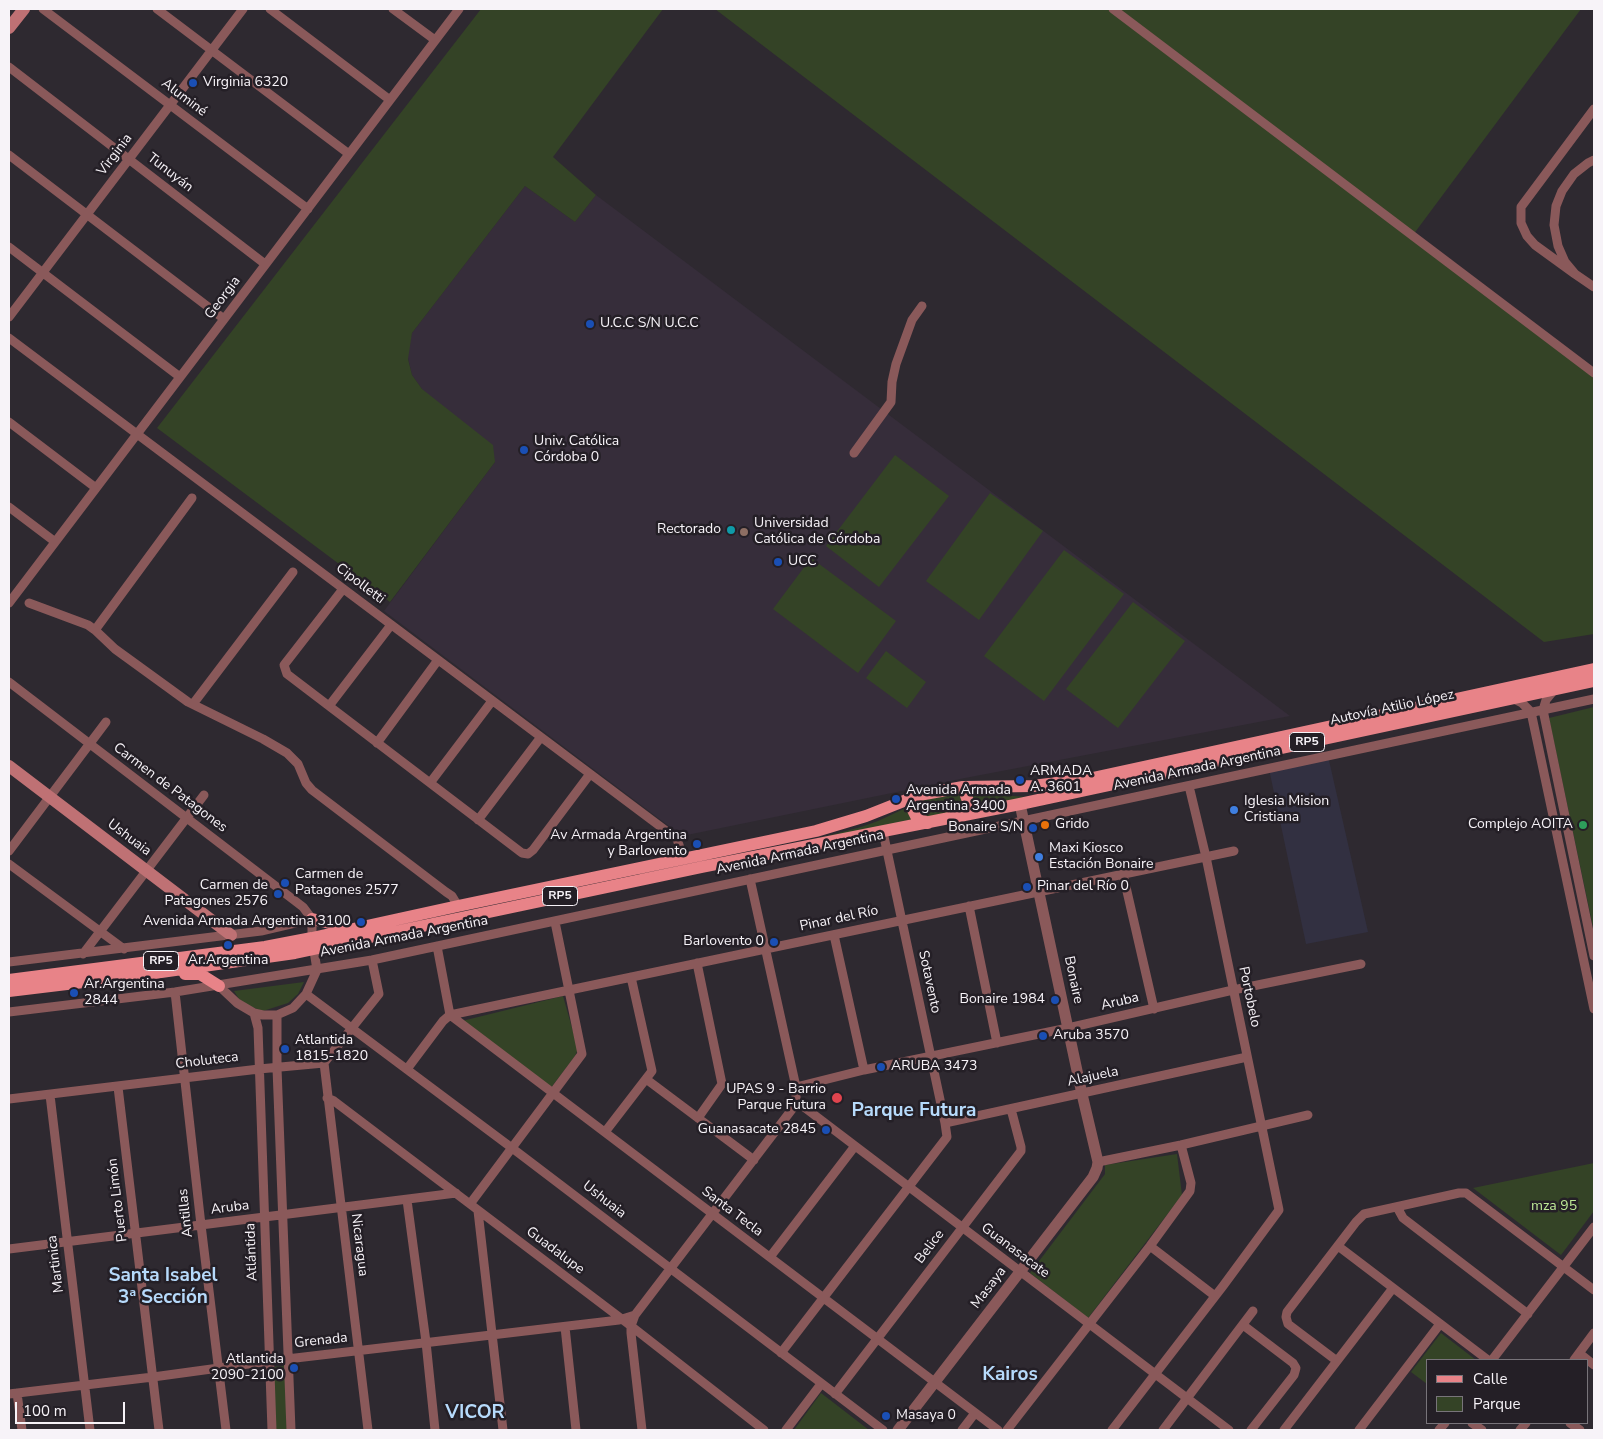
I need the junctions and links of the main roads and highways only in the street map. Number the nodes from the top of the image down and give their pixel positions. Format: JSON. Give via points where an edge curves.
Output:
{"nodes":[{"id":1,"x":24,"y":9,"type":"edge"},
{"id":2,"x":9,"y":28,"type":"edge"},
{"id":3,"x":1594,"y":669,"type":"edge"},
{"id":4,"x":1594,"y":681,"type":"edge"},
{"id":5,"x":9,"y":766,"type":"edge"},
{"id":6,"x":1032,"y":786,"type":"joint"},
{"id":7,"x":962,"y":787,"type":"junction"},
{"id":8,"x":919,"y":795,"type":"junction"},
{"id":9,"x":1020,"y":804,"type":"joint"},
{"id":10,"x":958,"y":817,"type":"junction"},
{"id":11,"x":928,"y":823,"type":"junction"},
{"id":12,"x":312,"y":919,"type":"road end"},
{"id":13,"x":343,"y":931,"type":"junction"},
{"id":14,"x":231,"y":935,"type":"road end"},
{"id":15,"x":313,"y":944,"type":"junction"},
{"id":16,"x":133,"y":976,"type":"junction"},
{"id":17,"x":9,"y":980,"type":"edge"},
{"id":18,"x":219,"y":986,"type":"road end"},
{"id":19,"x":9,"y":990,"type":"edge"}],
"edges":[{"from":1,"to":2,"type":"main road"},
{"from":3,"to":6,"type":"main road","name":"Autovía Atilio López","number":"RP5","via":[[1088,779]]},
{"from":4,"to":9,"type":"main road","name":"Autovía Atilio López","number":"RP5"},
{"from":5,"to":14,"type":"main road","name":"Ushuaia"},
{"from":6,"to":7,"type":"main road","name":"Avenida Armada Argentina","number":"RP5"},
{"from":7,"to":8,"type":"main road","name":"Avenida Armada Argentina","number":"RP5"},
{"from":7,"to":10,"type":"main road","via":[[967,795],[968,808]]},
{"from":8,"to":11,"type":"main road","via":[[913,810],[917,818]]},
{"from":8,"to":13,"type":"main road","name":"Avenida Armada Argentina","number":"RP5","via":[[841,825]]},
{"from":9,"to":10,"type":"main road","name":"Avenida Armada Argentina","number":"RP5"},
{"from":10,"to":11,"type":"main road","name":"Avenida Armada Argentina","number":"RP5"},
{"from":11,"to":15,"type":"main road","name":"Avenida Armada Argentina","number":"RP5"},
{"from":12,"to":13,"type":"main road","via":[[330,923]]},
{"from":13,"to":15,"type":"main road","name":"Avenida Armada Argentina","number":"RP5"},
{"from":15,"to":16,"type":"main road","name":"Avenida Armada Argentina","number":"RP5"},
{"from":15,"to":17,"type":"main road","name":"Avenida Armada Argentina","number":"RP5","via":[[265,947]]},
{"from":16,"to":18,"type":"main road","via":[[196,973]]},
{"from":16,"to":19,"type":"main road","name":"Avenida Armada Argentina","number":"RP5"}]}
